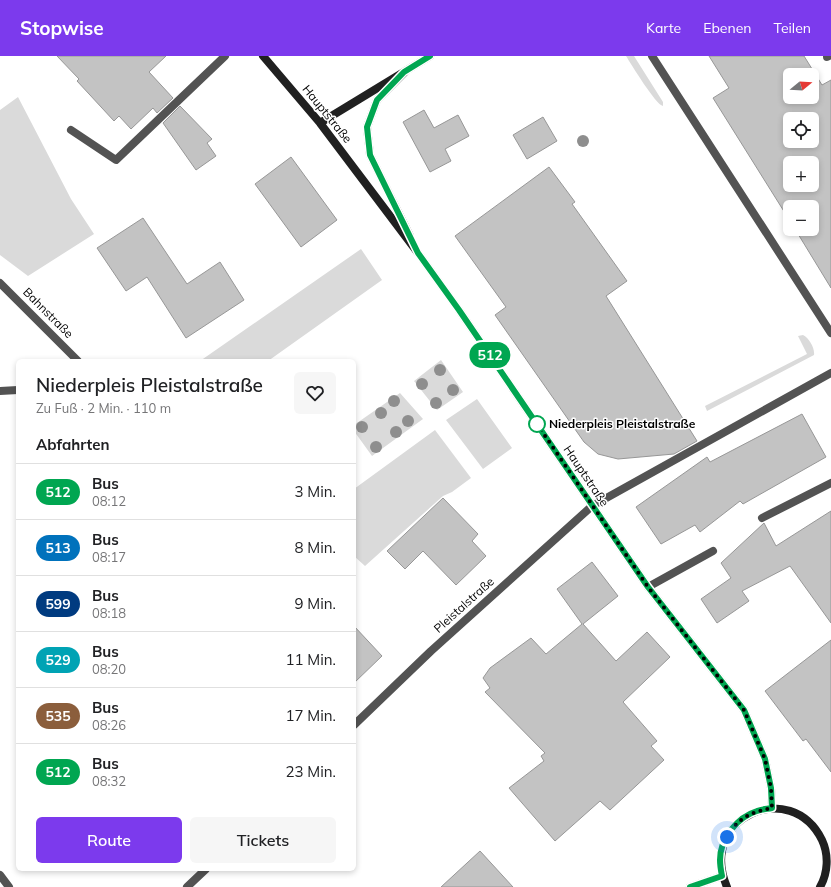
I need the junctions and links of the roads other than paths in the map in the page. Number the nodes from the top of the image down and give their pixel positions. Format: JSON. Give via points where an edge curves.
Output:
{"nodes":[{"id":1,"x":225,"y":56,"type":"edge"},
{"id":2,"x":263,"y":56,"type":"edge"},
{"id":3,"x":430,"y":56,"type":"edge"},
{"id":4,"x":652,"y":56,"type":"edge"},
{"id":5,"x":404,"y":72,"type":"junction"},
{"id":6,"x":320,"y":122,"type":"junction"},
{"id":7,"x":71,"y":130,"type":"dead end"},
{"id":8,"x":418,"y":253,"type":"junction"},
{"id":9,"x":0,"y":283,"type":"edge"},
{"id":10,"x":831,"y":333,"type":"edge"},
{"id":11,"x":76,"y":359,"type":"edge"},
{"id":12,"x":831,"y":373,"type":"edge"},
{"id":13,"x":16,"y":390,"type":"edge"},
{"id":14,"x":0,"y":391,"type":"edge"},
{"id":15,"x":831,"y":483,"type":"edge"},
{"id":16,"x":592,"y":506,"type":"junction"},
{"id":17,"x":762,"y":518,"type":"dead end"},
{"id":18,"x":713,"y":551,"type":"dead end"},
{"id":19,"x":648,"y":587,"type":"junction"},
{"id":20,"x":356,"y":723,"type":"edge"},
{"id":21,"x":772,"y":808,"type":"junction"},
{"id":22,"x":204,"y":871,"type":"edge"},
{"id":23,"x":0,"y":875,"type":"edge"},
{"id":24,"x":722,"y":876,"type":"junction"},
{"id":25,"x":9,"y":887,"type":"edge"},
{"id":26,"x":187,"y":887,"type":"edge"},
{"id":27,"x":690,"y":887,"type":"edge"},
{"id":28,"x":727,"y":887,"type":"edge"},
{"id":29,"x":820,"y":887,"type":"edge"}],
"edges":[{"from":1,"to":7,"type":"street","via":[[116,160]]},
{"from":2,"to":6,"type":"main road","name":"Hauptstraße"},
{"from":3,"to":5,"type":"main road"},
{"from":4,"to":10,"type":"street"},
{"from":5,"to":6,"type":"main road"},
{"from":5,"to":8,"type":"main road","via":[[377,100],[367,127],[370,155]]},
{"from":6,"to":8,"type":"main road","name":"Hauptstraße"},
{"from":8,"to":16,"type":"main road","name":"Hauptstraße"},
{"from":9,"to":11,"type":"street","name":"Bahnstraße"},
{"from":12,"to":16,"type":"street","name":"Pleistalstraße"},
{"from":13,"to":14,"type":"street"},
{"from":15,"to":17,"type":"street"},
{"from":16,"to":19,"type":"main road","name":"Hauptstraße"},
{"from":16,"to":20,"type":"street","name":"Pleistalstraße","via":[[431,651]]},
{"from":18,"to":19,"type":"street"},
{"from":19,"to":21,"type":"main road","name":"Hauptstraße","via":[[744,710],[765,759]]},
{"from":21,"to":24,"type":"main road","via":[[756,811],[742,818],[731,830],[723,844],[720,860]]},
{"from":21,"to":29,"type":"main road","via":[[789,810],[805,818],[818,831],[825,847],[827,864]]},
{"from":22,"to":26,"type":"street"},
{"from":23,"to":25,"type":"street"},
{"from":24,"to":27,"type":"main road"},
{"from":24,"to":28,"type":"main road"}]}
